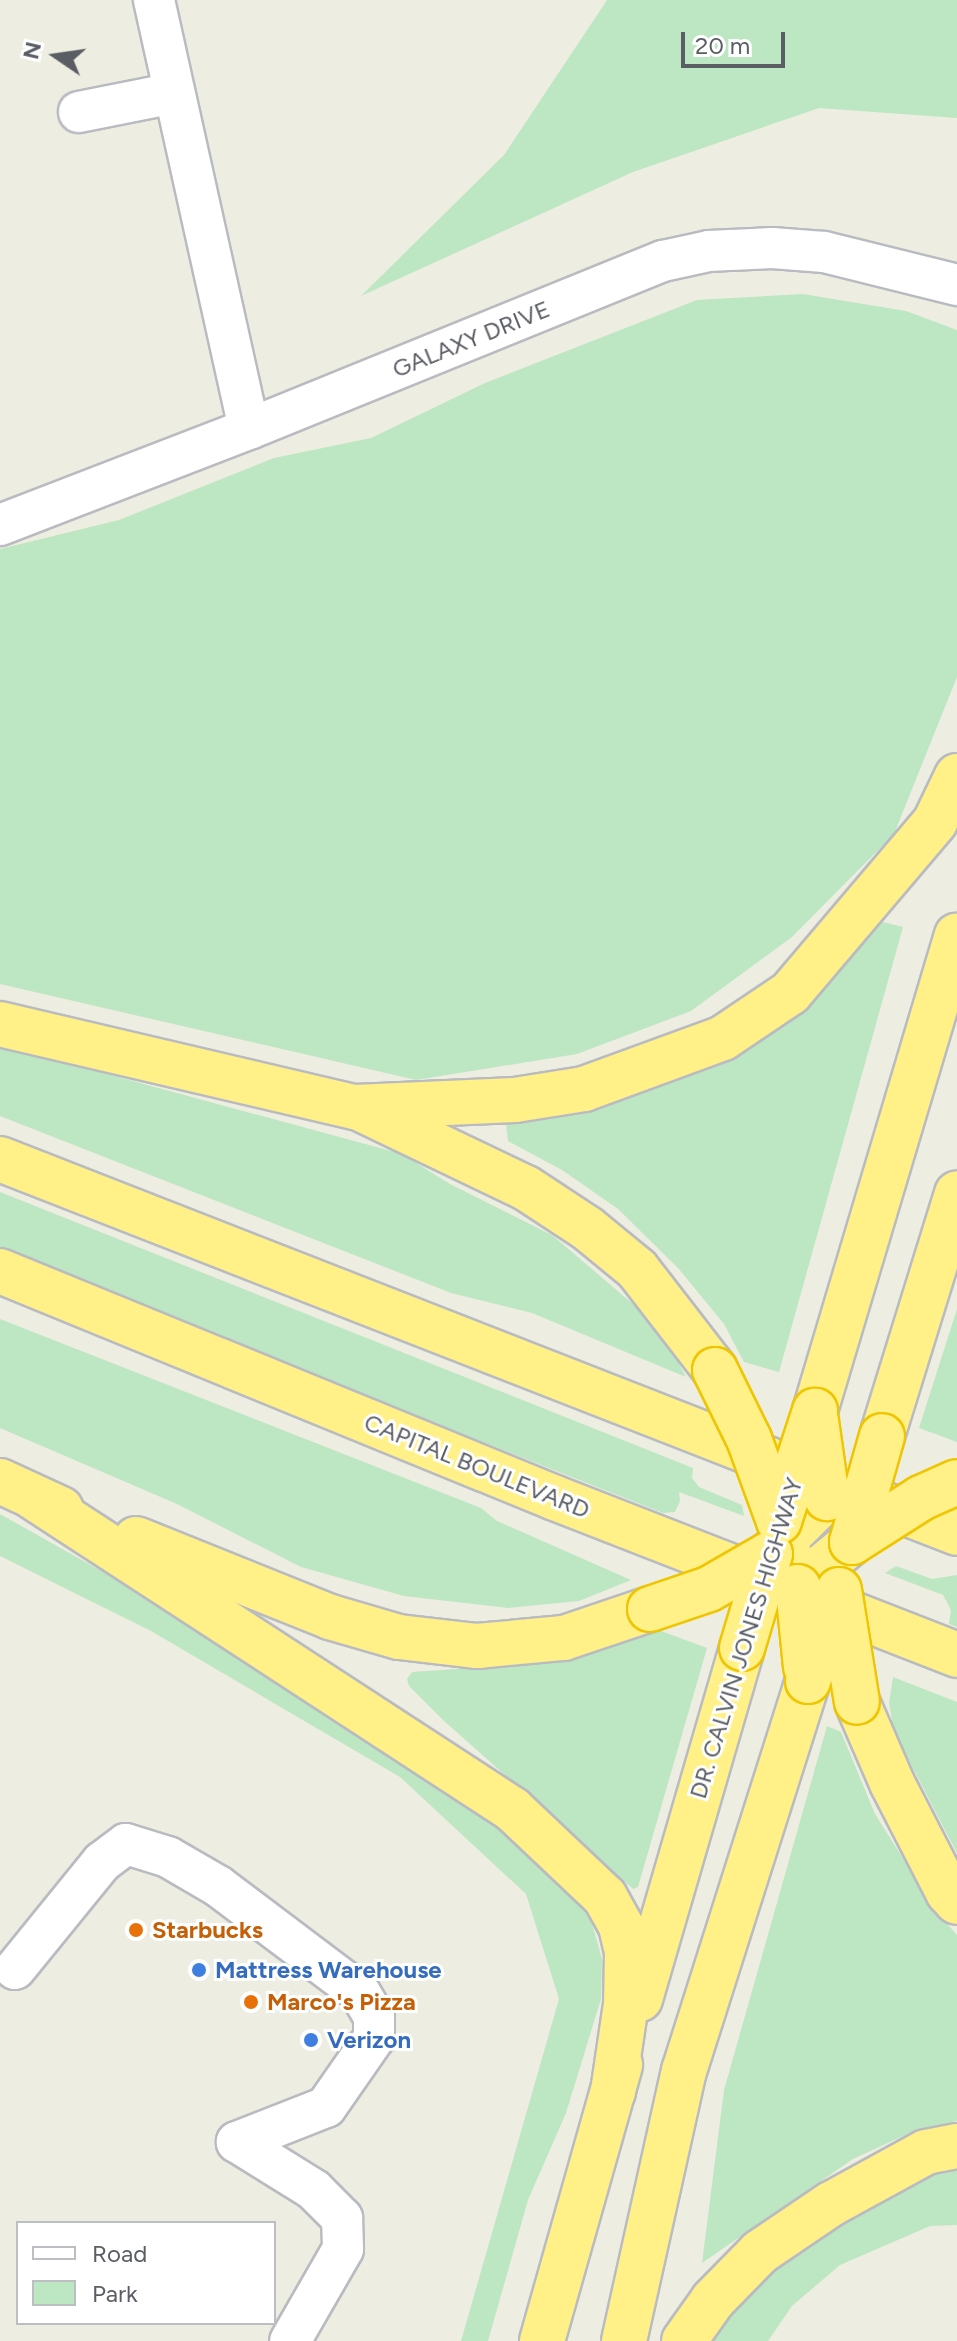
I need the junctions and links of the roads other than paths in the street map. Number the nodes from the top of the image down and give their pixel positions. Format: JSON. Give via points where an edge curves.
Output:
{"nodes":[{"id":1,"x":154,"y":0,"type":"edge"},
{"id":2,"x":174,"y":93,"type":"junction"},
{"id":3,"x":79,"y":112,"type":"dead end"},
{"id":4,"x":957,"y":285,"type":"edge"},
{"id":5,"x":249,"y":429,"type":"junction"},
{"id":6,"x":0,"y":525,"type":"edge"},
{"id":7,"x":957,"y":776,"type":"edge"},
{"id":8,"x":957,"y":936,"type":"edge"},
{"id":9,"x":0,"y":1024,"type":"edge"},
{"id":10,"x":355,"y":1107,"type":"junction"},
{"id":11,"x":0,"y":1159,"type":"edge"},
{"id":12,"x":957,"y":1193,"type":"edge"},
{"id":13,"x":0,"y":1271,"type":"edge"},
{"id":14,"x":815,"y":1411,"type":"junction"},
{"id":15,"x":882,"y":1436,"type":"junction"},
{"id":16,"x":957,"y":1482,"type":"edge"},
{"id":17,"x":16,"y":1489,"type":"edge"},
{"id":18,"x":827,"y":1498,"type":"junction"},
{"id":19,"x":957,"y":1533,"type":"edge"},
{"id":20,"x":778,"y":1538,"type":"junction"},
{"id":21,"x":831,"y":1569,"type":"junction"},
{"id":22,"x":742,"y":1648,"type":"junction"},
{"id":23,"x":957,"y":1655,"type":"edge"},
{"id":24,"x":957,"y":1902,"type":"edge"},
{"id":25,"x":15,"y":1969,"type":"dead end"},
{"id":26,"x":613,"y":2092,"type":"junction"},
{"id":27,"x":957,"y":2146,"type":"edge"},
{"id":28,"x":290,"y":2341,"type":"edge"},
{"id":29,"x":542,"y":2341,"type":"edge"},
{"id":30,"x":624,"y":2341,"type":"edge"},
{"id":31,"x":684,"y":2341,"type":"edge"}],
"edges":[{"from":1,"to":2,"type":"street"},
{"from":2,"to":3,"type":"street"},
{"from":2,"to":5,"type":"street"},
{"from":4,"to":5,"type":"street","name":"GALAXY DRIVE","via":[[824,252],[709,251],[663,261]]},
{"from":5,"to":6,"type":"street","name":"GALAXY DRIVE"},
{"from":7,"to":10,"type":"highway","via":[[935,822],[790,993],[723,1038],[584,1089],[515,1100]]},
{"from":8,"to":14,"type":"highway","name":"DR. CALVIN JONES HIGHWAY"},
{"from":9,"to":10,"type":"highway"},
{"from":10,"to":20,"type":"highway","bridge":true,"via":[[526,1188],[637,1269],[715,1370],[749,1439]]},
{"from":11,"to":19,"type":"highway"},
{"from":12,"to":15,"type":"highway"},
{"from":13,"to":23,"type":"highway","name":"CAPITAL BOULEVARD"},
{"from":14,"to":18,"type":"highway","bridge":true},
{"from":14,"to":20,"type":"highway","name":"DR. CALVIN JONES HIGHWAY","bridge":true},
{"from":15,"to":18,"type":"highway","bridge":true},
{"from":15,"to":21,"type":"highway","bridge":true},
{"from":16,"to":21,"type":"highway","bridge":true,"via":[[921,1498]]},
{"from":17,"to":20,"type":"highway","bridge":true,"via":[[330,1617],[399,1637],[477,1646],[564,1638],[709,1589]]},
{"from":17,"to":26,"type":"highway","via":[[512,1809],[605,1897],[621,1926],[627,1953],[626,2004]]},
{"from":18,"to":20,"type":"highway"},
{"from":18,"to":21,"type":"highway"},
{"from":20,"to":21,"type":"highway"},
{"from":20,"to":22,"type":"highway","name":"DR. CALVIN JONES HIGHWAY","bridge":true},
{"from":21,"to":22,"type":"highway","bridge":true},
{"from":21,"to":24,"type":"highway","bridge":true,"via":[[857,1702],[892,1783]]},
{"from":21,"to":30,"type":"highway","bridge":true,"via":[[808,1681],[684,2071]]},
{"from":22,"to":26,"type":"highway","name":"DR. CALVIN JONES HIGHWAY"},
{"from":25,"to":28,"type":"street","via":[[102,1862],[126,1844],[168,1857],[218,1886],[360,1993],[374,2016],[374,2038],[326,2107],[237,2142],[314,2190],[342,2218],[343,2249]]},
{"from":26,"to":29,"type":"highway","name":"DR. CALVIN JONES HIGHWAY"},
{"from":27,"to":31,"type":"highway","via":[[926,2152],[831,2204],[760,2252],[713,2300]]}]}
